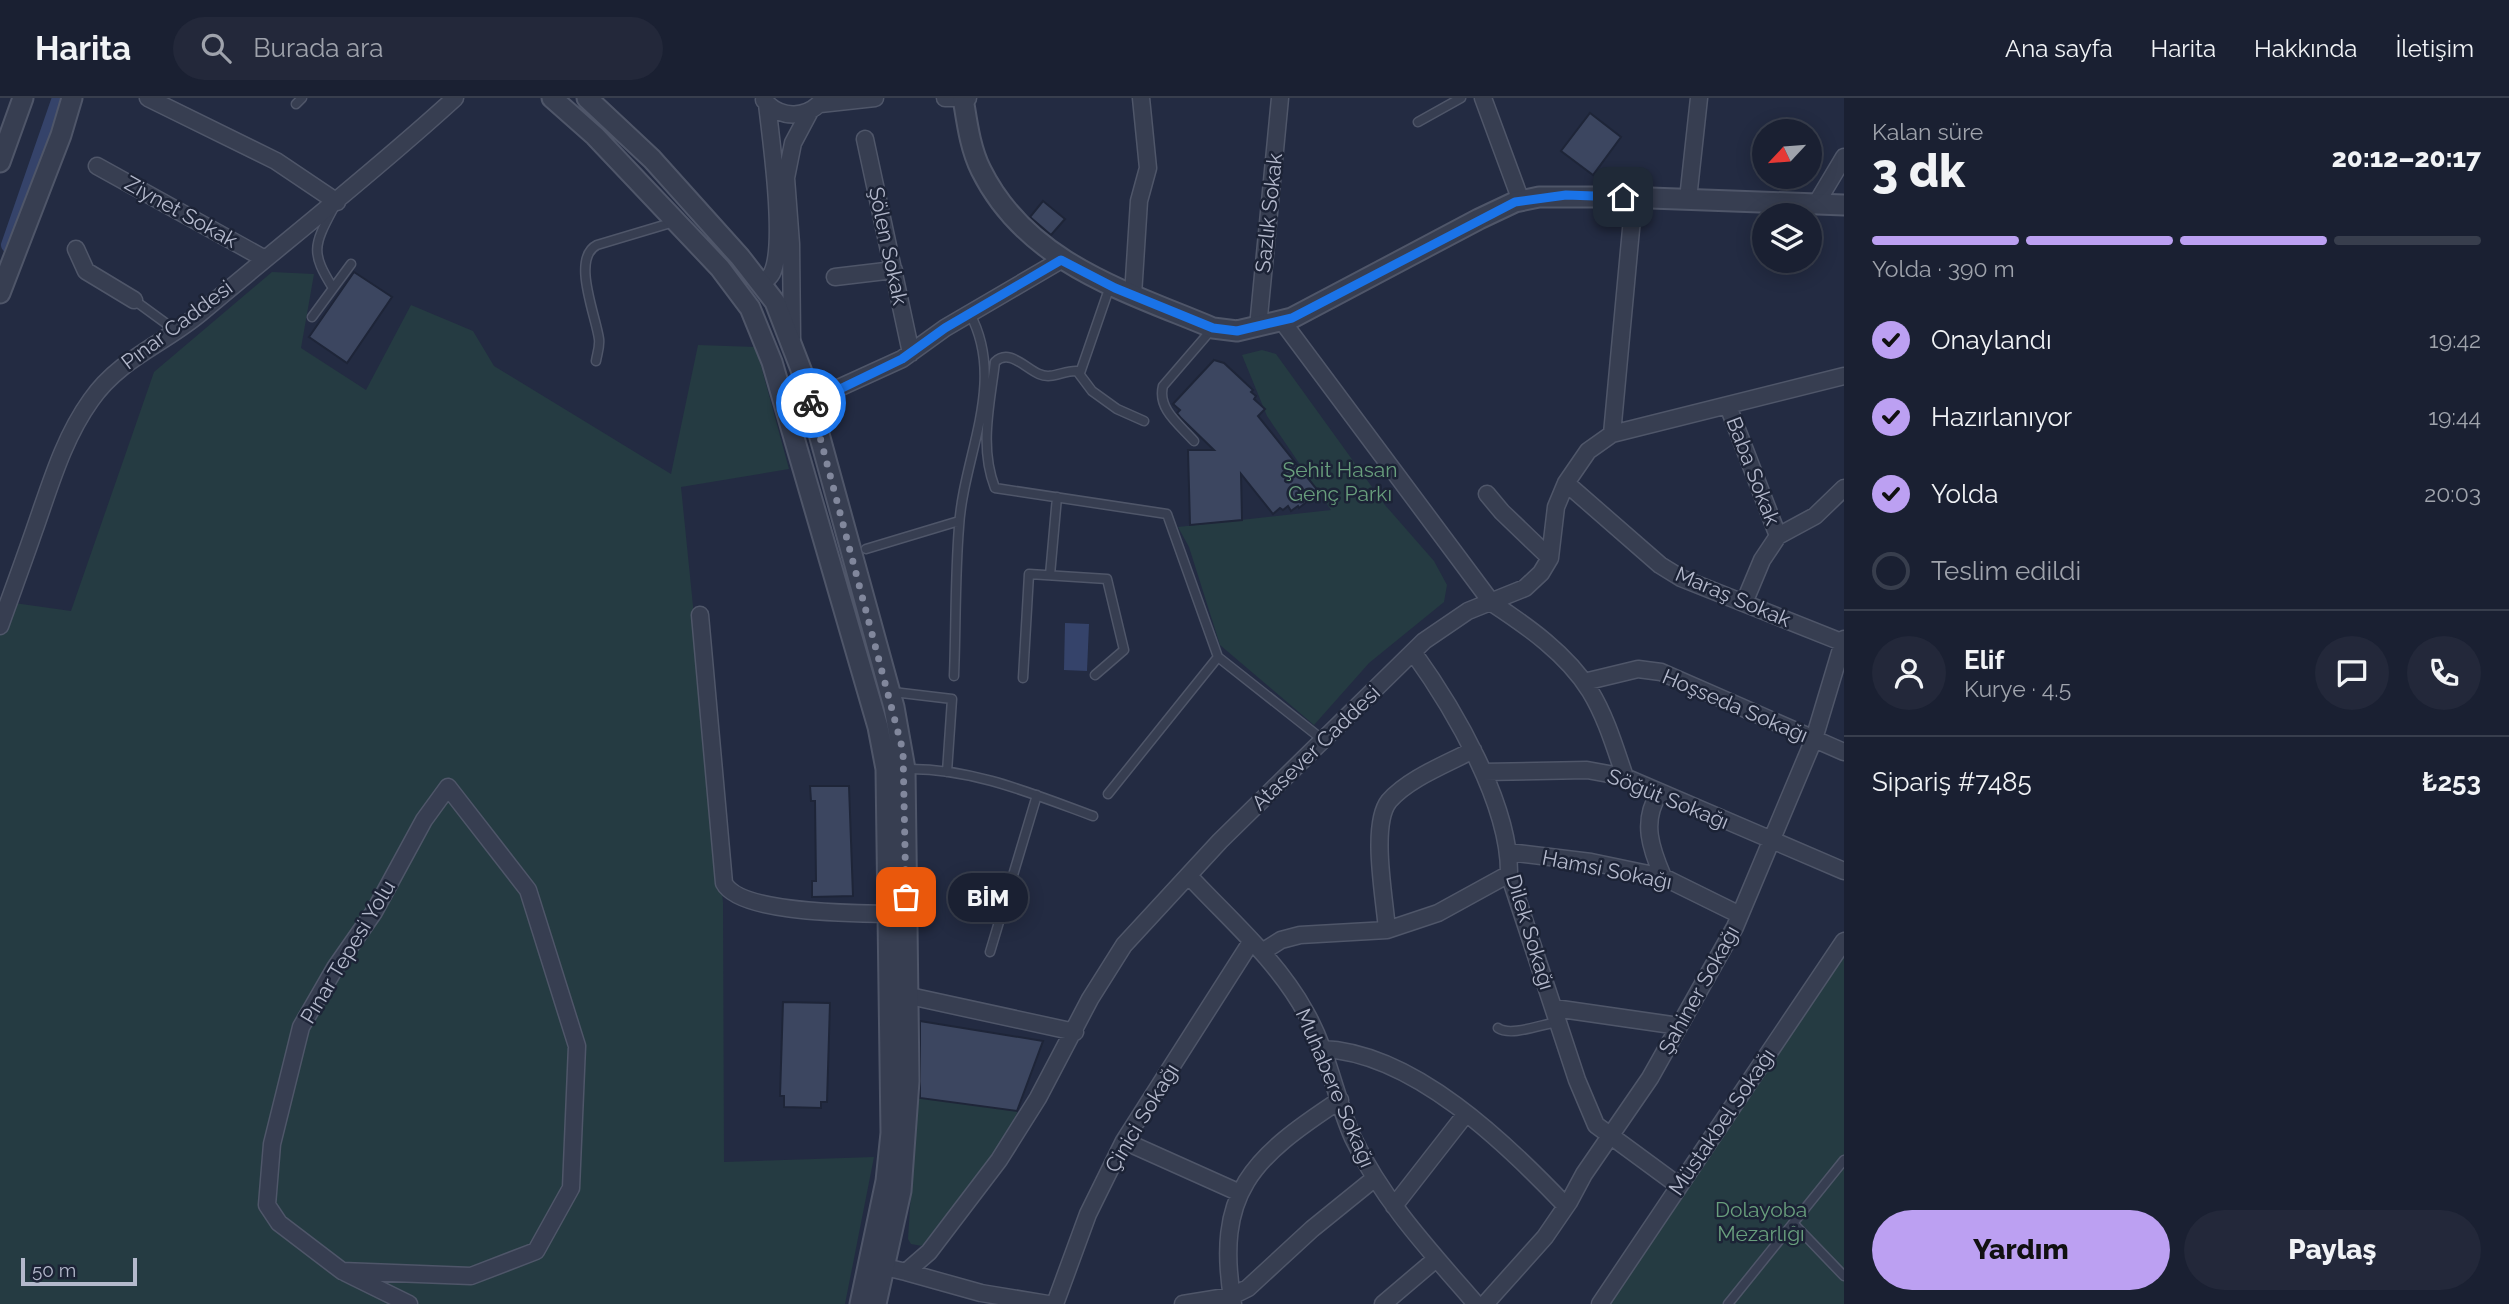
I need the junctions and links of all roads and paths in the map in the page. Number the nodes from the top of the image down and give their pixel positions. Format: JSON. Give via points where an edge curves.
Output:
{"nodes":[{"id":1,"x":23,"y":98,"type":"edge"},
{"id":2,"x":72,"y":98,"type":"edge"},
{"id":3,"x":148,"y":98,"type":"edge"},
{"id":4,"x":455,"y":98,"type":"edge"},
{"id":5,"x":552,"y":98,"type":"edge"},
{"id":6,"x":587,"y":98,"type":"edge"},
{"id":7,"x":875,"y":98,"type":"edge"},
{"id":8,"x":945,"y":98,"type":"edge"},
{"id":9,"x":965,"y":98,"type":"edge"},
{"id":10,"x":1141,"y":98,"type":"edge"},
{"id":11,"x":1280,"y":98,"type":"edge"},
{"id":12,"x":1461,"y":98,"type":"edge"},
{"id":13,"x":1483,"y":98,"type":"edge"},
{"id":14,"x":1699,"y":98,"type":"edge"},
{"id":15,"x":765,"y":101,"type":"edge"},
{"id":16,"x":818,"y":105,"type":"edge"},
{"id":17,"x":1418,"y":122,"type":"dead end"},
{"id":18,"x":865,"y":139,"type":"dead end"},
{"id":19,"x":1844,"y":157,"type":"edge"},
{"id":20,"x":0,"y":162,"type":"edge"},
{"id":21,"x":97,"y":166,"type":"dead end"},
{"id":22,"x":1634,"y":197,"type":"junction"},
{"id":23,"x":1688,"y":199,"type":"junction"},
{"id":24,"x":1521,"y":201,"type":"junction"},
{"id":25,"x":337,"y":202,"type":"junction"},
{"id":26,"x":1790,"y":203,"type":"edge"},
{"id":27,"x":1817,"y":203,"type":"edge"},
{"id":28,"x":1822,"y":204,"type":"edge"},
{"id":29,"x":1844,"y":205,"type":"edge"},
{"id":30,"x":677,"y":222,"type":"junction"},
{"id":31,"x":76,"y":249,"type":"dead end"},
{"id":32,"x":265,"y":259,"type":"junction"},
{"id":33,"x":1061,"y":260,"type":"junction"},
{"id":34,"x":351,"y":264,"type":"dead end"},
{"id":35,"x":894,"y":270,"type":"junction"},
{"id":36,"x":835,"y":277,"type":"dead end"},
{"id":37,"x":761,"y":285,"type":"junction"},
{"id":38,"x":1110,"y":286,"type":"junction"},
{"id":39,"x":333,"y":288,"type":"junction"},
{"id":40,"x":0,"y":293,"type":"edge"},
{"id":41,"x":1133,"y":295,"type":"junction"},
{"id":42,"x":134,"y":300,"type":"joint"},
{"id":43,"x":970,"y":314,"type":"junction"},
{"id":44,"x":312,"y":317,"type":"dead end"},
{"id":45,"x":1282,"y":321,"type":"junction"},
{"id":46,"x":1258,"y":327,"type":"junction"},
{"id":47,"x":1213,"y":328,"type":"junction"},
{"id":48,"x":175,"y":330,"type":"junction"},
{"id":49,"x":792,"y":340,"type":"junction"},
{"id":50,"x":911,"y":353,"type":"junction"},
{"id":51,"x":596,"y":362,"type":"dead end"},
{"id":52,"x":1080,"y":373,"type":"junction"},
{"id":53,"x":1844,"y":376,"type":"edge"},
{"id":54,"x":810,"y":401,"type":"junction"},
{"id":55,"x":1728,"y":406,"type":"junction"},
{"id":56,"x":1144,"y":421,"type":"dead end"},
{"id":57,"x":1612,"y":434,"type":"junction"},
{"id":58,"x":1194,"y":441,"type":"dead end"},
{"id":59,"x":1566,"y":483,"type":"junction"},
{"id":60,"x":1844,"y":488,"type":"edge"},
{"id":61,"x":1487,"y":494,"type":"dead end"},
{"id":62,"x":1056,"y":497,"type":"junction"},
{"id":63,"x":959,"y":521,"type":"junction"},
{"id":64,"x":1778,"y":536,"type":"junction"},
{"id":65,"x":866,"y":549,"type":"dead end"},
{"id":66,"x":1550,"y":558,"type":"junction"},
{"id":67,"x":1050,"y":575,"type":"junction"},
{"id":68,"x":1492,"y":603,"type":"junction"},
{"id":69,"x":1744,"y":603,"type":"junction"},
{"id":70,"x":700,"y":615,"type":"dead end"},
{"id":71,"x":0,"y":626,"type":"edge"},
{"id":72,"x":1843,"y":642,"type":"edge"},
{"id":73,"x":1413,"y":652,"type":"junction"},
{"id":74,"x":1219,"y":657,"type":"junction"},
{"id":75,"x":1094,"y":675,"type":"dead end"},
{"id":76,"x":954,"y":676,"type":"dead end"},
{"id":77,"x":1023,"y":678,"type":"dead end"},
{"id":78,"x":1584,"y":682,"type":"junction"},
{"id":79,"x":890,"y":692,"type":"junction"},
{"id":80,"x":1814,"y":739,"type":"junction"},
{"id":81,"x":1323,"y":740,"type":"junction"},
{"id":82,"x":1473,"y":750,"type":"junction"},
{"id":83,"x":1844,"y":752,"type":"edge"},
{"id":84,"x":895,"y":769,"type":"junction"},
{"id":85,"x":947,"y":772,"type":"junction"},
{"id":86,"x":1483,"y":772,"type":"junction"},
{"id":87,"x":1625,"y":777,"type":"junction"},
{"id":88,"x":1108,"y":794,"type":"dead end"},
{"id":89,"x":1659,"y":794,"type":"junction"},
{"id":90,"x":1037,"y":795,"type":"junction"},
{"id":91,"x":1093,"y":816,"type":"dead end"},
{"id":92,"x":1771,"y":840,"type":"junction"},
{"id":93,"x":1510,"y":852,"type":"junction"},
{"id":94,"x":1844,"y":871,"type":"edge"},
{"id":95,"x":1509,"y":874,"type":"junction"},
{"id":96,"x":1189,"y":876,"type":"junction"},
{"id":97,"x":1662,"y":877,"type":"junction"},
{"id":98,"x":889,"y":914,"type":"junction"},
{"id":99,"x":1740,"y":915,"type":"junction"},
{"id":100,"x":1387,"y":930,"type":"junction"},
{"id":101,"x":1844,"y":941,"type":"edge"},
{"id":102,"x":1256,"y":947,"type":"junction"},
{"id":103,"x":990,"y":952,"type":"dead end"},
{"id":104,"x":899,"y":994,"type":"junction"},
{"id":105,"x":1556,"y":1015,"type":"junction"},
{"id":106,"x":1679,"y":1026,"type":"junction"},
{"id":107,"x":1498,"y":1028,"type":"dead end"},
{"id":108,"x":1075,"y":1032,"type":"junction"},
{"id":109,"x":1322,"y":1049,"type":"junction"},
{"id":110,"x":1340,"y":1100,"type":"junction"},
{"id":111,"x":1465,"y":1115,"type":"junction"},
{"id":112,"x":1611,"y":1136,"type":"junction"},
{"id":113,"x":1124,"y":1141,"type":"junction"},
{"id":114,"x":1844,"y":1160,"type":"edge"},
{"id":115,"x":1375,"y":1178,"type":"junction"},
{"id":116,"x":1679,"y":1186,"type":"junction"},
{"id":117,"x":1240,"y":1193,"type":"junction"},
{"id":118,"x":1394,"y":1206,"type":"junction"},
{"id":119,"x":1566,"y":1206,"type":"junction"},
{"id":120,"x":1794,"y":1224,"type":"junction"},
{"id":121,"x":1436,"y":1259,"type":"junction"},
{"id":122,"x":885,"y":1267,"type":"junction"},
{"id":123,"x":342,"y":1271,"type":"junction"},
{"id":124,"x":905,"y":1272,"type":"junction"},
{"id":125,"x":1844,"y":1276,"type":"edge"},
{"id":126,"x":1232,"y":1300,"type":"edge"},
{"id":127,"x":409,"y":1304,"type":"edge"},
{"id":128,"x":860,"y":1304,"type":"edge"},
{"id":129,"x":876,"y":1304,"type":"edge"},
{"id":130,"x":1048,"y":1304,"type":"edge"},
{"id":131,"x":1055,"y":1304,"type":"edge"},
{"id":132,"x":1183,"y":1304,"type":"edge"},
{"id":133,"x":1383,"y":1304,"type":"edge"},
{"id":134,"x":1476,"y":1304,"type":"edge"},
{"id":135,"x":1485,"y":1304,"type":"edge"},
{"id":136,"x":1600,"y":1304,"type":"edge"},
{"id":137,"x":1728,"y":1304,"type":"edge"}],
"edges":[{"from":1,"to":20,"type":"street"},
{"from":2,"to":40,"type":"street"},
{"from":3,"to":25,"type":"street","via":[[276,161]]},
{"from":4,"to":25,"type":"street","name":"Pınar Caddesi"},
{"from":5,"to":30,"type":"street"},
{"from":6,"to":37,"type":"street","via":[[652,159]]},
{"from":7,"to":16,"type":"street"},
{"from":8,"to":9,"type":"street"},
{"from":9,"to":33,"type":"street","via":[[980,170],[1030,236]]},
{"from":10,"to":41,"type":"street","via":[[1148,168],[1139,201]]},
{"from":11,"to":46,"type":"street","name":"Sazlık Sokak"},
{"from":12,"to":17,"type":"lane"},
{"from":13,"to":24,"type":"street"},
{"from":14,"to":23,"type":"street"},
{"from":15,"to":16,"type":"street","via":[[787,115]]},
{"from":15,"to":37,"type":"street","via":[[776,186],[775,259],[772,274]]},
{"from":16,"to":49,"type":"street","via":[[793,143],[786,178]]},
{"from":18,"to":35,"type":"street","name":"Şölen Sokak"},
{"from":19,"to":27,"type":"street"},
{"from":21,"to":32,"type":"street","name":"Ziynet Sokak"},
{"from":22,"to":23,"type":"street"},
{"from":22,"to":24,"type":"street","via":[[1566,195]]},
{"from":22,"to":57,"type":"street"},
{"from":23,"to":26,"type":"street"},
{"from":24,"to":45,"type":"street"},
{"from":25,"to":32,"type":"street","name":"Pınar Caddesi"},
{"from":25,"to":39,"type":"lane","via":[[317,238],[316,261]]},
{"from":28,"to":29,"type":"street"},
{"from":30,"to":51,"type":"lane","via":[[597,245],[588,252],[584,268],[600,343]]},
{"from":30,"to":84,"type":"street","via":[[737,289],[763,335],[878,727]]},
{"from":31,"to":42,"type":"street","via":[[86,271]]},
{"from":32,"to":48,"type":"street","name":"Pınar Caddesi"},
{"from":33,"to":38,"type":"street"},
{"from":33,"to":43,"type":"street"},
{"from":34,"to":39,"type":"lane"},
{"from":35,"to":36,"type":"street"},
{"from":35,"to":50,"type":"street","name":"Şölen Sokak"},
{"from":37,"to":49,"type":"street","via":[[775,302]]},
{"from":38,"to":41,"type":"street"},
{"from":38,"to":52,"type":"lane"},
{"from":39,"to":44,"type":"lane"},
{"from":41,"to":47,"type":"street"},
{"from":42,"to":48,"type":"lane"},
{"from":43,"to":50,"type":"street"},
{"from":43,"to":63,"type":"lane","via":[[986,357]]},
{"from":45,"to":46,"type":"street"},
{"from":45,"to":68,"type":"street"},
{"from":46,"to":47,"type":"street","via":[[1237,331]]},
{"from":47,"to":58,"type":"lane","via":[[1161,393],[1166,409]]},
{"from":48,"to":71,"type":"street","name":"Pınar Caddesi","via":[[118,369],[89,401],[50,480]]},
{"from":49,"to":54,"type":"street"},
{"from":50,"to":54,"type":"street"},
{"from":52,"to":56,"type":"lane","via":[[1091,391]]},
{"from":52,"to":62,"type":"lane","via":[[1074,370],[1045,376],[1007,357],[995,362],[986,446],[995,488]]},
{"from":53,"to":55,"type":"street"},
{"from":54,"to":79,"type":"street"},
{"from":55,"to":57,"type":"street"},
{"from":55,"to":64,"type":"street","name":"Baba Sokak"},
{"from":57,"to":59,"type":"street","via":[[1588,451]]},
{"from":59,"to":66,"type":"street","via":[[1556,507]]},
{"from":59,"to":69,"type":"street","name":"Maraş Sokak","via":[[1660,565]]},
{"from":60,"to":64,"type":"street","via":[[1815,516]]},
{"from":61,"to":66,"type":"street"},
{"from":62,"to":67,"type":"lane"},
{"from":62,"to":74,"type":"lane","via":[[1167,514]]},
{"from":63,"to":65,"type":"lane"},
{"from":63,"to":76,"type":"lane"},
{"from":64,"to":69,"type":"street"},
{"from":66,"to":68,"type":"street","name":"Atasever Caddesi","via":[[1525,588]]},
{"from":67,"to":75,"type":"lane","via":[[1107,579],[1124,650]]},
{"from":67,"to":77,"type":"lane","via":[[1029,574]]},
{"from":68,"to":73,"type":"street","name":"Atasever Caddesi","via":[[1468,611]]},
{"from":68,"to":78,"type":"street","via":[[1533,631]]},
{"from":69,"to":72,"type":"street","name":"Maraş Sokak"},
{"from":70,"to":98,"type":"street","via":[[724,883],[729,892],[775,905]]},
{"from":72,"to":80,"type":"street","name":"Şahiner Sokağı"},
{"from":73,"to":81,"type":"street","name":"Atasever Caddesi"},
{"from":73,"to":82,"type":"street","name":"Dilek Sokağı"},
{"from":74,"to":81,"type":"lane"},
{"from":74,"to":88,"type":"lane"},
{"from":78,"to":80,"type":"street","name":"Hoşseda Sokağı","via":[[1638,668],[1661,672]]},
{"from":78,"to":87,"type":"street"},
{"from":79,"to":84,"type":"street"},
{"from":79,"to":85,"type":"lane","via":[[953,699]]},
{"from":80,"to":83,"type":"street","name":"Hoşseda Sokağı"},
{"from":80,"to":92,"type":"street","name":"Şahiner Sokağı"},
{"from":81,"to":96,"type":"street","name":"Atasever Caddesi"},
{"from":82,"to":86,"type":"street","name":"Dilek Sokağı"},
{"from":82,"to":100,"type":"street","via":[[1405,789],[1385,808],[1380,841]]},
{"from":84,"to":85,"type":"lane"},
{"from":84,"to":98,"type":"street"},
{"from":84,"to":104,"type":"street"},
{"from":85,"to":90,"type":"lane","via":[[998,781]]},
{"from":86,"to":87,"type":"street","name":"Söğüt Sokağı","via":[[1587,770]]},
{"from":86,"to":93,"type":"street","name":"Dilek Sokağı"},
{"from":87,"to":89,"type":"street","name":"Söğüt Sokağı"},
{"from":89,"to":92,"type":"street","name":"Söğüt Sokağı"},
{"from":89,"to":97,"type":"street","via":[[1650,808],[1649,826]]},
{"from":90,"to":91,"type":"lane"},
{"from":90,"to":103,"type":"lane"},
{"from":92,"to":94,"type":"street","name":"Söğüt Sokağı"},
{"from":92,"to":99,"type":"street","name":"Şahiner Sokağı"},
{"from":93,"to":95,"type":"street","name":"Dilek Sokağı"},
{"from":93,"to":97,"type":"street","name":"Hamsi Sokağı"},
{"from":95,"to":100,"type":"street","via":[[1438,913]]},
{"from":95,"to":105,"type":"street","name":"Dilek Sokağı"},
{"from":96,"to":102,"type":"street","name":"Muhabere Sokağı"},
{"from":96,"to":108,"type":"street","name":"Atasever Caddesi","via":[[1124,945]]},
{"from":97,"to":99,"type":"street","name":"Hamsi Sokağı"},
{"from":98,"to":104,"type":"street"},
{"from":99,"to":106,"type":"street","name":"Şahiner Sokağı"},
{"from":100,"to":102,"type":"street","via":[[1300,935]]},
{"from":101,"to":116,"type":"street","name":"Müstakbel Sokağı"},
{"from":102,"to":109,"type":"street","name":"Muhabere Sokağı","via":[[1306,1013]]},
{"from":102,"to":113,"type":"street","name":"Çinici Sokağı"},
{"from":104,"to":108,"type":"street"},
{"from":104,"to":122,"type":"street","via":[[909,1081],[905,1157]]},
{"from":104,"to":128,"type":"street","via":[[887,1169]]},
{"from":105,"to":106,"type":"street"},
{"from":105,"to":107,"type":"lane","via":[[1516,1032]]},
{"from":105,"to":112,"type":"street","name":"Dilek Sokağı","via":[[1596,1125]]},
{"from":106,"to":112,"type":"street","name":"Şahiner Sokağı"},
{"from":108,"to":124,"type":"street","name":"Atasever Caddesi","via":[[999,1160],[929,1252]]},
{"from":109,"to":110,"type":"street","name":"Muhabere Sokağı"},
{"from":109,"to":111,"type":"street","via":[[1344,1050],[1377,1062],[1441,1095]]},
{"from":110,"to":115,"type":"street","name":"Muhabere Sokağı"},
{"from":110,"to":117,"type":"street","via":[[1275,1146],[1249,1173]]},
{"from":111,"to":118,"type":"street"},
{"from":111,"to":119,"type":"street"},
{"from":112,"to":116,"type":"street","name":"Dilek Sokağı"},
{"from":112,"to":119,"type":"street","name":"Şahiner Sokağı"},
{"from":113,"to":117,"type":"street"},
{"from":113,"to":131,"type":"street","name":"Çinici Sokağı","via":[[1088,1214]]},
{"from":114,"to":120,"type":"lane"},
{"from":115,"to":118,"type":"street","name":"Muhabere Sokağı"},
{"from":115,"to":126,"type":"street"},
{"from":116,"to":136,"type":"street","name":"Müstakbel Sokağı"},
{"from":117,"to":126,"type":"street","via":[[1228,1254]]},
{"from":118,"to":121,"type":"street","name":"Muhabere Sokağı"},
{"from":119,"to":135,"type":"street","name":"Şahiner Sokağı","via":[[1545,1237]]},
{"from":120,"to":125,"type":"lane"},
{"from":120,"to":137,"type":"lane"},
{"from":121,"to":133,"type":"street"},
{"from":121,"to":134,"type":"street","name":"Muhabere Sokağı"},
{"from":122,"to":124,"type":"street"},
{"from":122,"to":129,"type":"street"},
{"from":123,"to":123,"type":"street","name":"Pınar Tepesi Yolu","via":[[279,1223],[267,1205],[272,1143],[301,1027],[448,787],[527,890],[577,1046],[571,1188],[536,1251],[471,1276]]},
{"from":123,"to":127,"type":"street","name":"Pınar Tepesi Yolu"},
{"from":124,"to":130,"type":"street","via":[[981,1293]]},
{"from":126,"to":132,"type":"street"}]}
